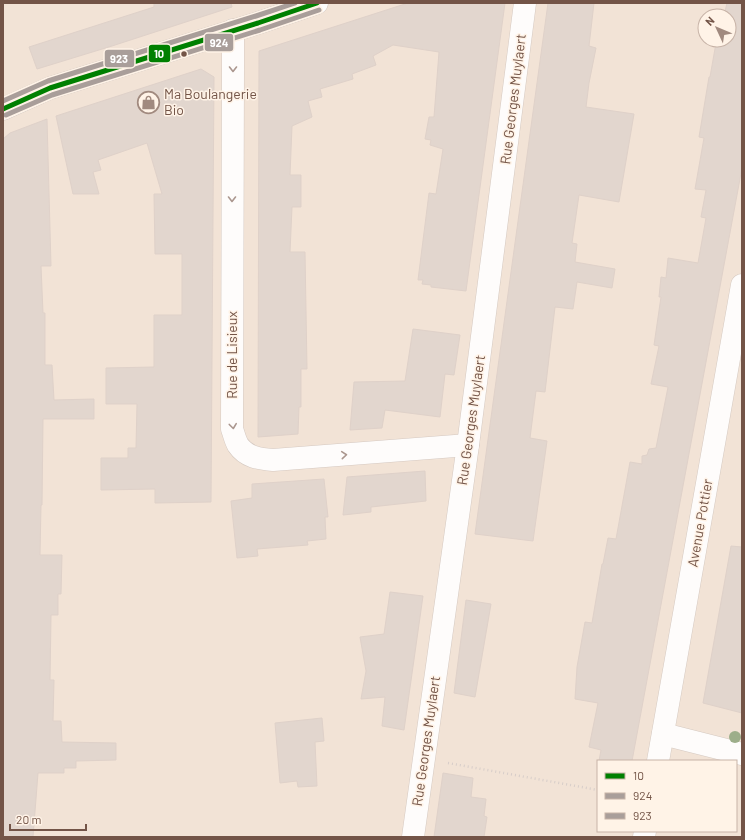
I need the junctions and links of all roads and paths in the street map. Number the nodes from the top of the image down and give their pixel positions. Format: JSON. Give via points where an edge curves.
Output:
{"nodes":[{"id":1,"x":525,"y":3,"type":"edge"},
{"id":2,"x":311,"y":4,"type":"edge"},
{"id":3,"x":233,"y":30,"type":"junction"},
{"id":4,"x":3,"y":109,"type":"edge"},
{"id":5,"x":742,"y":286,"type":"edge"},
{"id":6,"x":468,"y":445,"type":"junction"},
{"id":7,"x":663,"y":734,"type":"junction"},
{"id":8,"x":742,"y":754,"type":"edge"},
{"id":9,"x":424,"y":759,"type":"junction"},
{"id":10,"x":658,"y":760,"type":"edge"},
{"id":11,"x":597,"y":790,"type":"edge"},
{"id":12,"x":413,"y":837,"type":"edge"}],
"edges":[{"from":1,"to":6,"type":"street","name":"Rue Georges Muylaert"},
{"from":2,"to":3,"type":"street"},
{"from":3,"to":4,"type":"street","via":[[50,88]]},
{"from":3,"to":6,"type":"street","name":"Rue de Lisieux","one_way":true,"via":[[232,429],[238,444],[252,457],[273,460]]},
{"from":5,"to":7,"type":"street","name":"Avenue Pottier"},
{"from":6,"to":9,"type":"street","name":"Rue Georges Muylaert"},
{"from":7,"to":8,"type":"street"},
{"from":7,"to":10,"type":"street","name":"Avenue Pottier"},
{"from":9,"to":11,"type":"path"},
{"from":9,"to":12,"type":"street","name":"Rue Georges Muylaert"}]}
